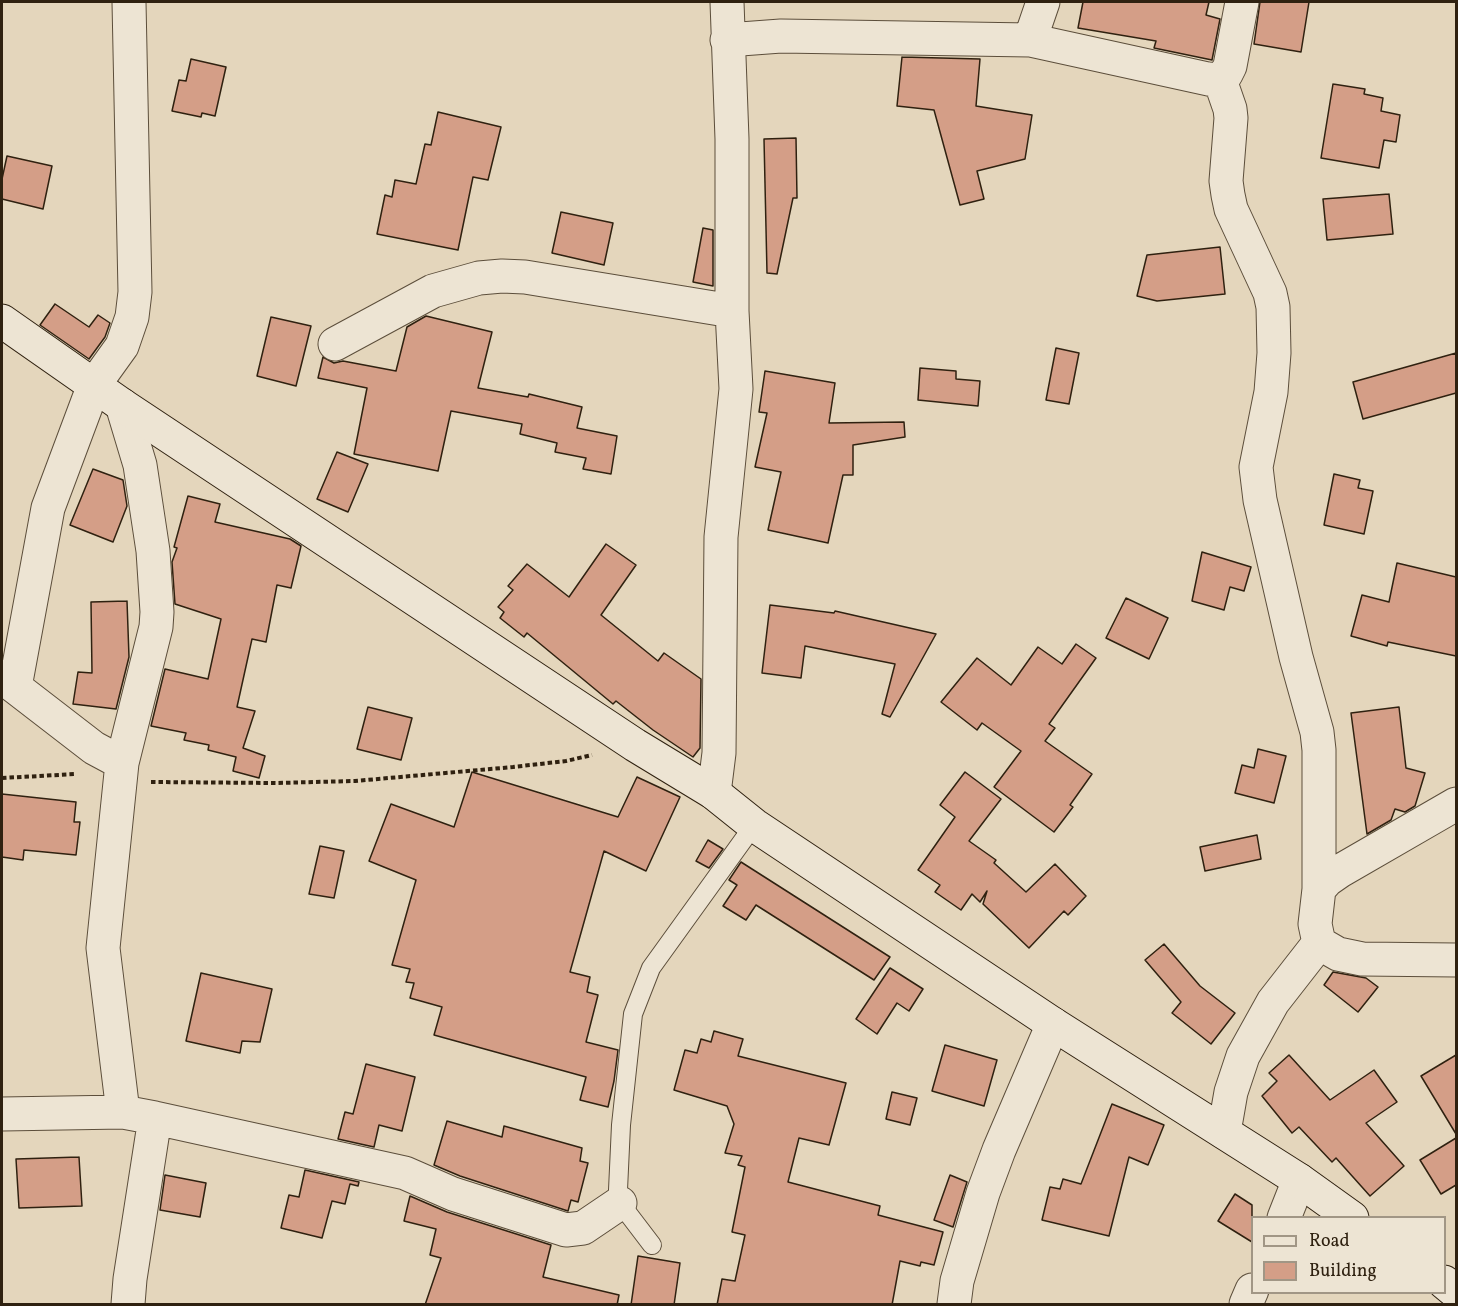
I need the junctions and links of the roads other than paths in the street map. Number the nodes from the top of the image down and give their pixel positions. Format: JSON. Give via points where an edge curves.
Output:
{"nodes":[{"id":1,"x":129,"y":2,"type":"edge"},
{"id":2,"x":727,"y":2,"type":"edge"},
{"id":3,"x":1043,"y":2,"type":"edge"},
{"id":4,"x":1242,"y":2,"type":"edge"},
{"id":5,"x":727,"y":40,"type":"junction"},
{"id":6,"x":1030,"y":40,"type":"junction"},
{"id":7,"x":1220,"y":80,"type":"junction"},
{"id":8,"x":732,"y":311,"type":"junction"},
{"id":9,"x":2,"y":321,"type":"edge"},
{"id":10,"x":335,"y":344,"type":"dead end"},
{"id":11,"x":94,"y":385,"type":"junction"},
{"id":12,"x":122,"y":405,"type":"junction"},
{"id":13,"x":8,"y":682,"type":"edge"},
{"id":14,"x":121,"y":772,"type":"junction"},
{"id":15,"x":714,"y":793,"type":"junction"},
{"id":16,"x":1456,"y":804,"type":"edge"},
{"id":17,"x":754,"y":825,"type":"junction"},
{"id":18,"x":1319,"y":890,"type":"junction"},
{"id":19,"x":1319,"y":943,"type":"junction"},
{"id":20,"x":1456,"y":960,"type":"edge"},
{"id":21,"x":1053,"y":1024,"type":"junction"},
{"id":22,"x":123,"y":1112,"type":"junction"},
{"id":23,"x":2,"y":1114,"type":"edge"},
{"id":24,"x":155,"y":1118,"type":"junction"},
{"id":25,"x":1224,"y":1132,"type":"junction"},
{"id":26,"x":1299,"y":1180,"type":"junction"},
{"id":27,"x":620,"y":1203,"type":"junction"},
{"id":28,"x":1285,"y":1216,"type":"edge"},
{"id":29,"x":1349,"y":1216,"type":"edge"},
{"id":30,"x":652,"y":1245,"type":"dead end"},
{"id":31,"x":128,"y":1305,"type":"edge"},
{"id":32,"x":954,"y":1305,"type":"edge"}],
"edges":[{"from":1,"to":11,"type":"street","via":[[135,292],[122,346]]},
{"from":2,"to":5,"type":"street"},
{"from":3,"to":6,"type":"street"},
{"from":4,"to":7,"type":"street","via":[[1230,66]]},
{"from":5,"to":6,"type":"street","via":[[781,36]]},
{"from":5,"to":8,"type":"street","via":[[732,129]]},
{"from":6,"to":7,"type":"street"},
{"from":7,"to":18,"type":"street","via":[[1231,118],[1226,181],[1231,209],[1270,292],[1273,308],[1271,392],[1256,467],[1262,511],[1317,732]]},
{"from":8,"to":10,"type":"street","via":[[502,276],[433,291]]},
{"from":8,"to":15,"type":"street","via":[[736,390],[721,537],[719,753]]},
{"from":9,"to":11,"type":"street"},
{"from":11,"to":12,"type":"street"},
{"from":11,"to":13,"type":"street","via":[[48,508]]},
{"from":12,"to":14,"type":"street","via":[[140,465],[153,551],[157,612]]},
{"from":12,"to":15,"type":"street","via":[[635,745]]},
{"from":13,"to":14,"type":"street"},
{"from":14,"to":22,"type":"street","via":[[103,948]]},
{"from":15,"to":17,"type":"street"},
{"from":16,"to":18,"type":"street","via":[[1340,871]]},
{"from":17,"to":21,"type":"street"},
{"from":17,"to":27,"type":"lane","via":[[651,968],[633,1014],[621,1125]]},
{"from":18,"to":19,"type":"street","via":[[1315,924]]},
{"from":19,"to":20,"type":"street","via":[[1351,957]]},
{"from":19,"to":25,"type":"street","via":[[1273,1002],[1243,1056]]},
{"from":21,"to":25,"type":"street"},
{"from":21,"to":32,"type":"street","via":[[983,1193],[957,1281]]},
{"from":22,"to":23,"type":"street"},
{"from":22,"to":24,"type":"street"},
{"from":24,"to":27,"type":"street","via":[[405,1173],[453,1194],[566,1230],[583,1228]]},
{"from":24,"to":31,"type":"street"},
{"from":25,"to":26,"type":"street"},
{"from":26,"to":28,"type":"street"},
{"from":26,"to":29,"type":"street"},
{"from":27,"to":30,"type":"lane"}]}
